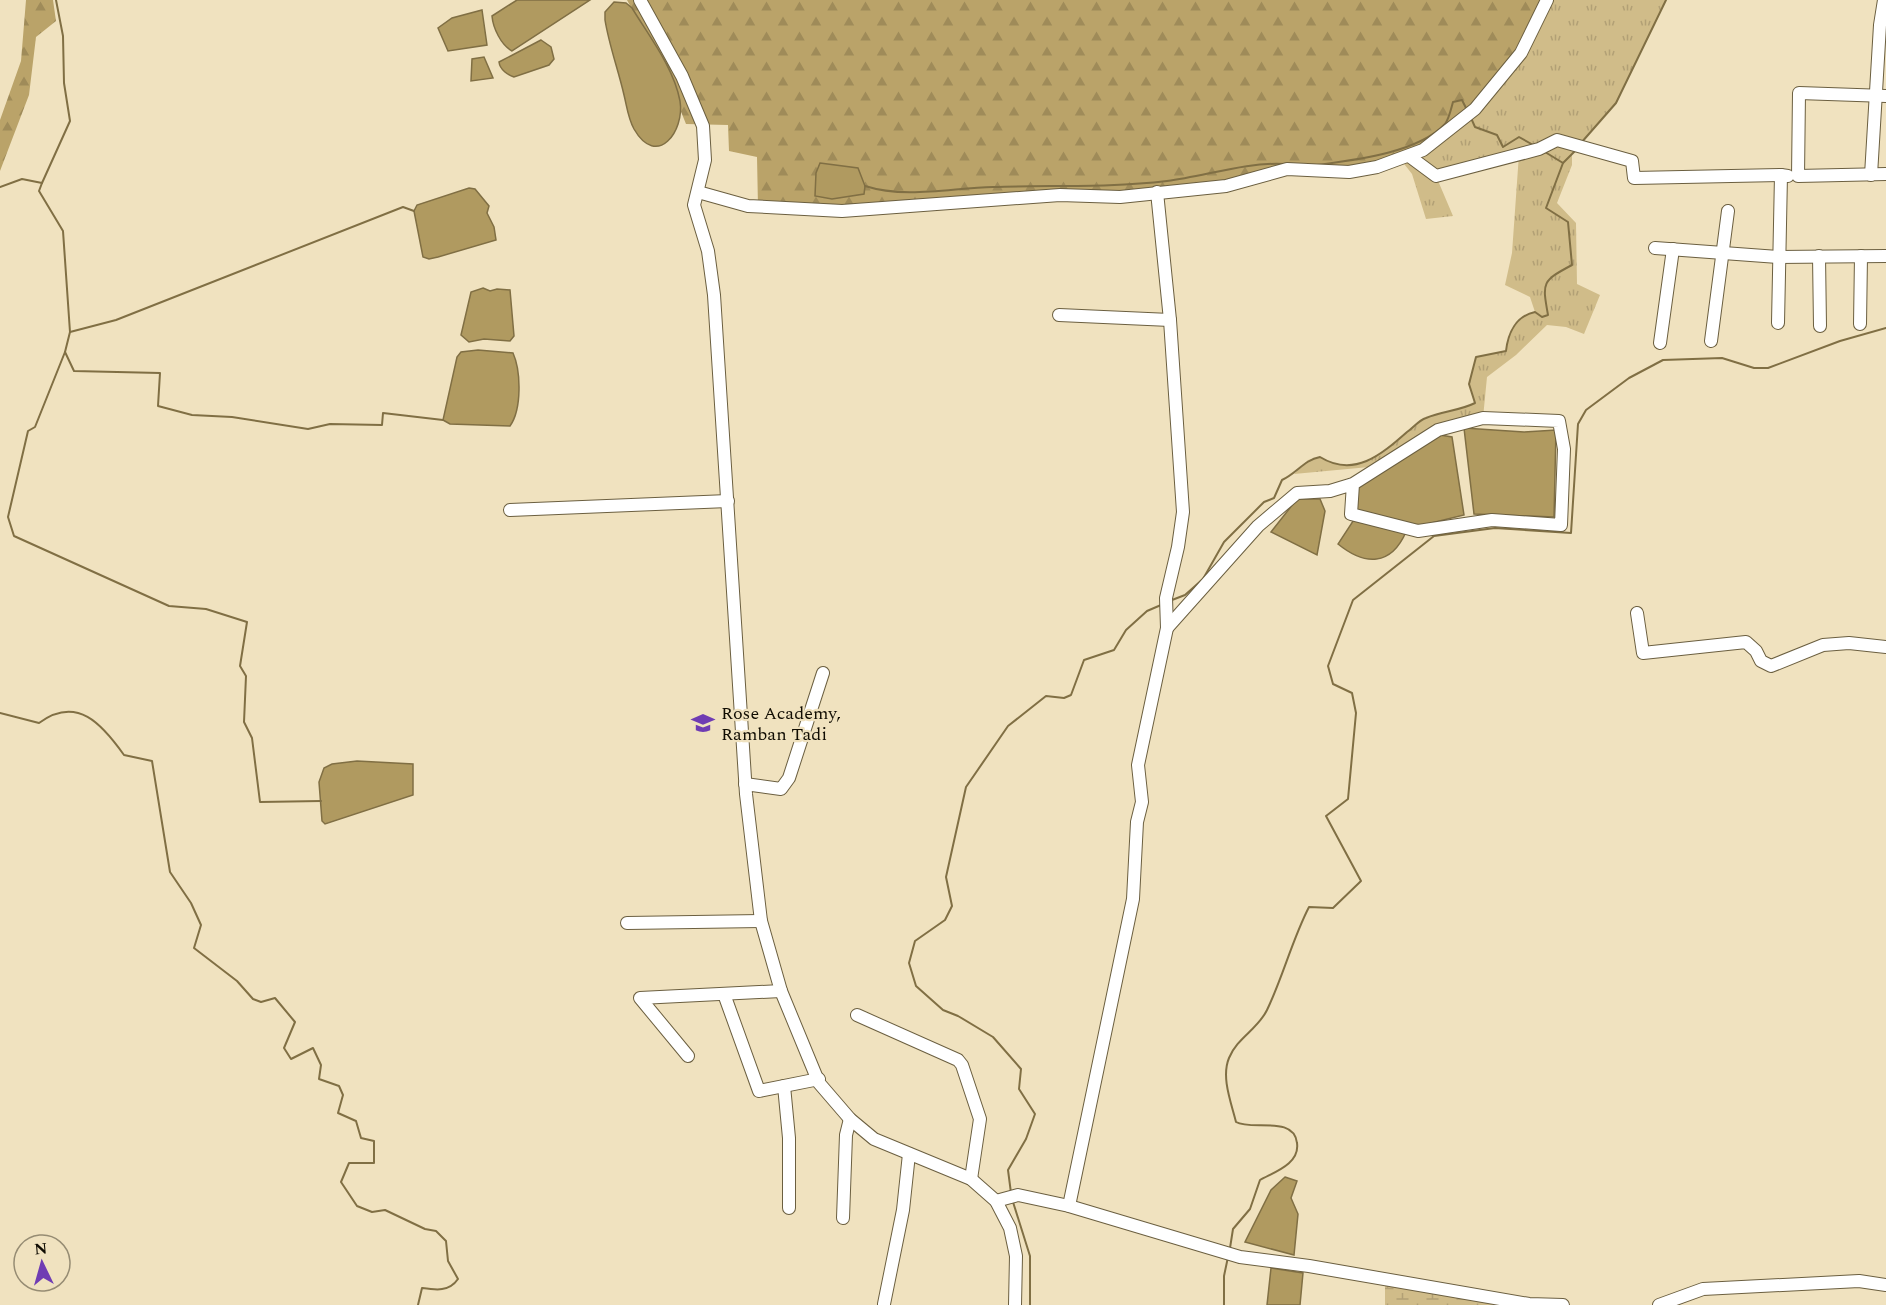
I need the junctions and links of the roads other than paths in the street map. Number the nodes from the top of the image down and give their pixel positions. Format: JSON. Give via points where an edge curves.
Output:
{"nodes":[{"id":1,"x":640,"y":0,"type":"edge"},
{"id":2,"x":1547,"y":0,"type":"edge"},
{"id":3,"x":1884,"y":0,"type":"edge"},
{"id":4,"x":1883,"y":26,"type":"edge"},
{"id":5,"x":1881,"y":96,"type":"edge"},
{"id":6,"x":1409,"y":156,"type":"junction"},
{"id":7,"x":1886,"y":174,"type":"edge"},
{"id":8,"x":1781,"y":176,"type":"junction"},
{"id":9,"x":1798,"y":176,"type":"junction"},
{"id":10,"x":1871,"y":176,"type":"junction"},
{"id":11,"x":698,"y":192,"type":"junction"},
{"id":12,"x":1157,"y":192,"type":"junction"},
{"id":13,"x":1728,"y":211,"type":"dead end"},
{"id":14,"x":1655,"y":248,"type":"dead end"},
{"id":15,"x":1673,"y":249,"type":"junction"},
{"id":16,"x":1723,"y":253,"type":"junction"},
{"id":17,"x":1819,"y":256,"type":"junction"},
{"id":18,"x":1861,"y":256,"type":"junction"},
{"id":19,"x":1886,"y":256,"type":"edge"},
{"id":20,"x":1778,"y":257,"type":"junction"},
{"id":21,"x":1059,"y":315,"type":"dead end"},
{"id":22,"x":1170,"y":320,"type":"junction"},
{"id":23,"x":1778,"y":323,"type":"dead end"},
{"id":24,"x":1860,"y":324,"type":"dead end"},
{"id":25,"x":1820,"y":326,"type":"dead end"},
{"id":26,"x":1711,"y":341,"type":"dead end"},
{"id":27,"x":1660,"y":343,"type":"dead end"},
{"id":28,"x":1353,"y":484,"type":"junction"},
{"id":29,"x":728,"y":501,"type":"junction"},
{"id":30,"x":510,"y":510,"type":"dead end"},
{"id":31,"x":1638,"y":613,"type":"dead end"},
{"id":32,"x":1167,"y":628,"type":"junction"},
{"id":33,"x":1886,"y":647,"type":"edge"},
{"id":34,"x":823,"y":673,"type":"dead end"},
{"id":35,"x":745,"y":784,"type":"junction"},
{"id":36,"x":761,"y":921,"type":"junction"},
{"id":37,"x":627,"y":924,"type":"dead end"},
{"id":38,"x":782,"y":991,"type":"junction"},
{"id":39,"x":724,"y":994,"type":"junction"},
{"id":40,"x":857,"y":1015,"type":"dead end"},
{"id":41,"x":688,"y":1056,"type":"dead end"},
{"id":42,"x":819,"y":1080,"type":"junction"},
{"id":43,"x":784,"y":1086,"type":"junction"},
{"id":44,"x":850,"y":1119,"type":"junction"},
{"id":45,"x":909,"y":1154,"type":"junction"},
{"id":46,"x":971,"y":1179,"type":"junction"},
{"id":47,"x":1000,"y":1200,"type":"junction"},
{"id":48,"x":1069,"y":1206,"type":"junction"},
{"id":49,"x":789,"y":1208,"type":"dead end"},
{"id":50,"x":843,"y":1218,"type":"dead end"},
{"id":51,"x":1886,"y":1285,"type":"edge"},
{"id":52,"x":884,"y":1304,"type":"edge"},
{"id":53,"x":1015,"y":1305,"type":"edge"},
{"id":54,"x":1563,"y":1305,"type":"edge"},
{"id":55,"x":1659,"y":1305,"type":"edge"}],
"edges":[{"from":1,"to":11,"type":"street","via":[[682,76],[703,126],[706,147]]},
{"from":2,"to":6,"type":"street","via":[[1521,53],[1475,109],[1423,150]]},
{"from":3,"to":4,"type":"street"},
{"from":4,"to":5,"type":"street"},
{"from":5,"to":9,"type":"street","via":[[1799,93]]},
{"from":5,"to":10,"type":"street"},
{"from":6,"to":8,"type":"street","via":[[1436,176],[1539,149],[1557,140],[1632,161],[1634,178]]},
{"from":6,"to":12,"type":"street","via":[[1349,172],[1287,169],[1226,186]]},
{"from":7,"to":10,"type":"street"},
{"from":8,"to":9,"type":"street"},
{"from":8,"to":20,"type":"street"},
{"from":9,"to":10,"type":"street"},
{"from":11,"to":12,"type":"street","via":[[748,206],[842,211]]},
{"from":11,"to":29,"type":"street","via":[[694,205],[708,251],[712,284]]},
{"from":12,"to":22,"type":"street"},
{"from":13,"to":16,"type":"street"},
{"from":14,"to":15,"type":"street"},
{"from":15,"to":16,"type":"street"},
{"from":15,"to":27,"type":"street"},
{"from":16,"to":20,"type":"street"},
{"from":16,"to":26,"type":"street"},
{"from":17,"to":18,"type":"street"},
{"from":17,"to":20,"type":"street"},
{"from":17,"to":25,"type":"street"},
{"from":18,"to":19,"type":"street"},
{"from":18,"to":24,"type":"street"},
{"from":20,"to":23,"type":"street"},
{"from":21,"to":22,"type":"street"},
{"from":22,"to":32,"type":"street","via":[[1183,512],[1165,604]]},
{"from":28,"to":28,"type":"street","via":[[1438,430],[1483,418],[1559,421],[1564,449],[1561,525],[1492,520],[1418,531],[1351,514]]},
{"from":28,"to":32,"type":"street","via":[[1330,491],[1298,493],[1257,526]]},
{"from":29,"to":30,"type":"street"},
{"from":29,"to":35,"type":"street"},
{"from":31,"to":33,"type":"street","via":[[1643,653],[1746,642],[1761,661],[1771,666],[1822,645]]},
{"from":32,"to":48,"type":"street","via":[[1138,765],[1142,802],[1137,822],[1133,899]]},
{"from":34,"to":35,"type":"street","via":[[789,778],[781,789]]},
{"from":35,"to":36,"type":"street"},
{"from":36,"to":37,"type":"street"},
{"from":36,"to":38,"type":"street"},
{"from":38,"to":39,"type":"street"},
{"from":38,"to":42,"type":"street"},
{"from":39,"to":41,"type":"street","via":[[640,998]]},
{"from":39,"to":43,"type":"street","via":[[759,1091]]},
{"from":40,"to":46,"type":"street","via":[[897,1030],[962,1065],[980,1119]]},
{"from":42,"to":43,"type":"street"},
{"from":42,"to":44,"type":"street"},
{"from":43,"to":49,"type":"street"},
{"from":44,"to":45,"type":"street","via":[[874,1139]]},
{"from":44,"to":50,"type":"street"},
{"from":45,"to":46,"type":"street"},
{"from":45,"to":52,"type":"street","via":[[903,1210]]},
{"from":46,"to":47,"type":"street"},
{"from":47,"to":48,"type":"street","via":[[1018,1195]]},
{"from":47,"to":53,"type":"street","via":[[1016,1256]]},
{"from":48,"to":54,"type":"street","via":[[1240,1257],[1529,1304]]},
{"from":51,"to":55,"type":"street","via":[[1858,1281],[1703,1289]]}]}
